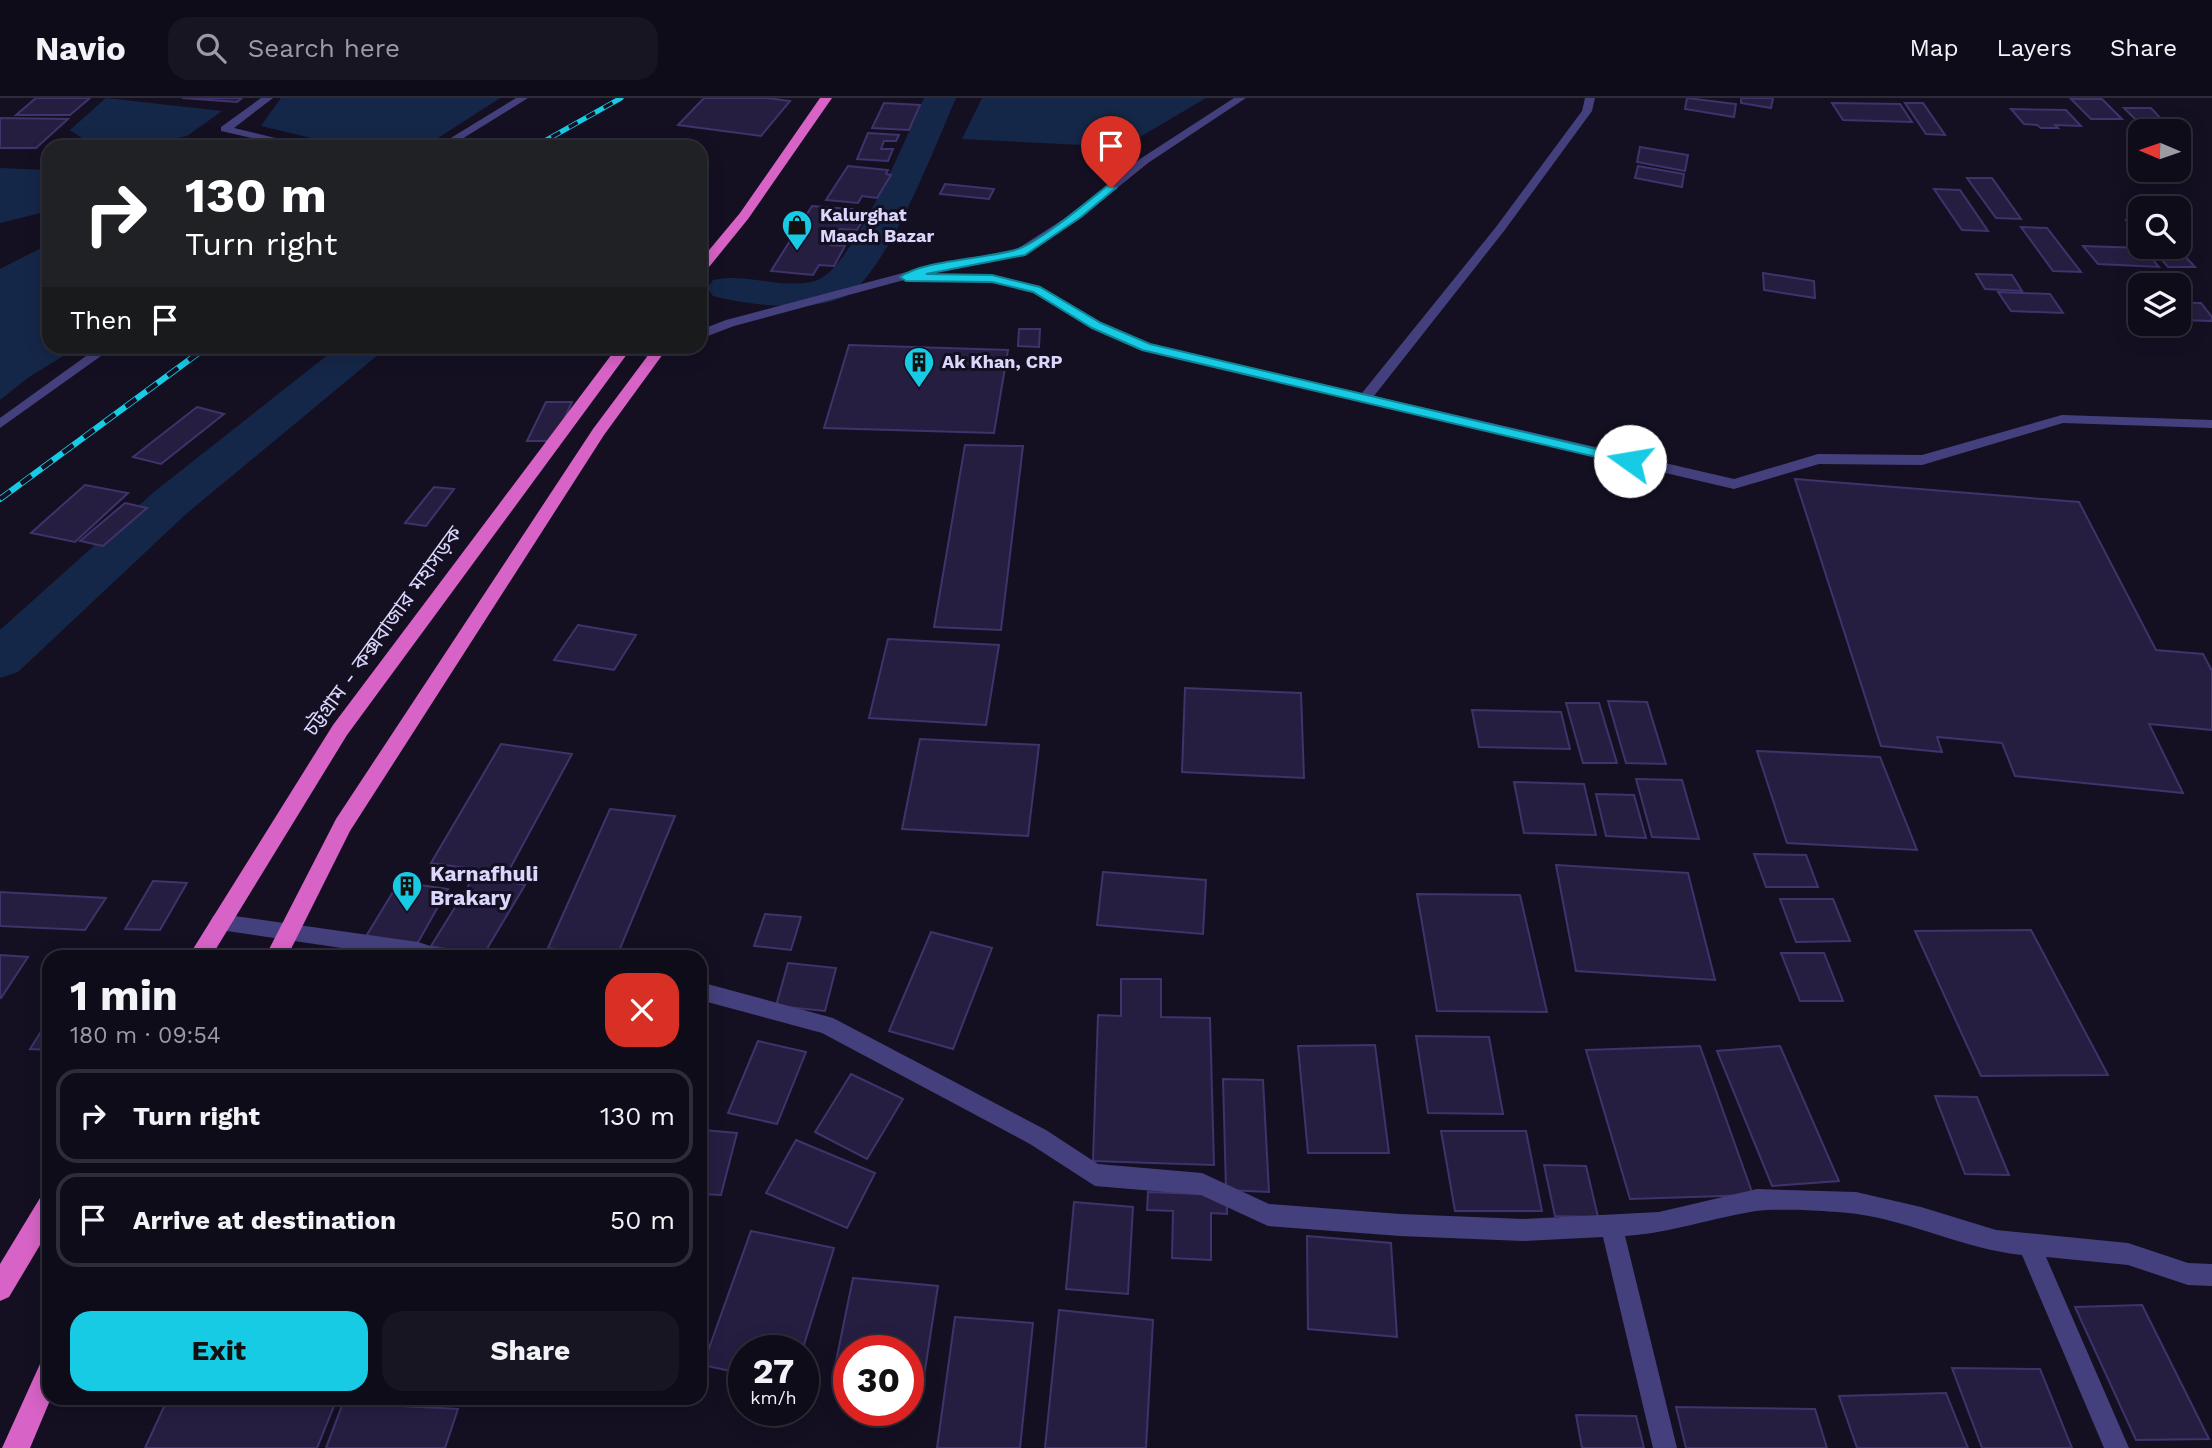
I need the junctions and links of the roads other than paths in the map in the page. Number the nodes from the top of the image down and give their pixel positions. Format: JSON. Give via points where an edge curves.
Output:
{"nodes":[{"id":1,"x":268,"y":98,"type":"edge"},
{"id":2,"x":523,"y":98,"type":"edge"},
{"id":3,"x":827,"y":98,"type":"edge"},
{"id":4,"x":1241,"y":98,"type":"edge"},
{"id":5,"x":1590,"y":98,"type":"edge"},
{"id":6,"x":275,"y":140,"type":"edge"},
{"id":7,"x":453,"y":140,"type":"edge"},
{"id":8,"x":707,"y":260,"type":"edge"},
{"id":9,"x":906,"y":277,"type":"junction"},
{"id":10,"x":707,"y":332,"type":"edge"},
{"id":11,"x":98,"y":354,"type":"edge"},
{"id":12,"x":620,"y":354,"type":"edge"},
{"id":13,"x":654,"y":354,"type":"edge"},
{"id":14,"x":1365,"y":398,"type":"junction"},
{"id":15,"x":0,"y":424,"type":"edge"},
{"id":16,"x":2212,"y":424,"type":"edge"},
{"id":17,"x":220,"y":922,"type":"junction"},
{"id":18,"x":289,"y":933,"type":"junction"},
{"id":19,"x":203,"y":950,"type":"edge"},
{"id":20,"x":280,"y":950,"type":"edge"},
{"id":21,"x":411,"y":950,"type":"edge"},
{"id":22,"x":707,"y":993,"type":"edge"},
{"id":23,"x":42,"y":1219,"type":"edge"},
{"id":24,"x":1611,"y":1224,"type":"junction"},
{"id":25,"x":2030,"y":1247,"type":"junction"},
{"id":26,"x":2212,"y":1275,"type":"edge"},
{"id":27,"x":0,"y":1288,"type":"edge"},
{"id":28,"x":42,"y":1389,"type":"edge"},
{"id":29,"x":16,"y":1448,"type":"edge"},
{"id":30,"x":1665,"y":1448,"type":"edge"},
{"id":31,"x":2117,"y":1448,"type":"edge"}],
"edges":[{"from":1,"to":6,"type":"street","via":[[225,129]]},
{"from":2,"to":7,"type":"street"},
{"from":3,"to":8,"type":"highway","via":[[744,216]]},
{"from":4,"to":9,"type":"street","via":[[1144,161],[1077,215],[1021,252]]},
{"from":5,"to":14,"type":"street","via":[[1587,111],[1508,218]]},
{"from":9,"to":10,"type":"street"},
{"from":9,"to":14,"type":"street","via":[[992,279],[1036,289],[1146,347]]},
{"from":11,"to":15,"type":"street"},
{"from":12,"to":17,"type":"highway","name":"চট্টগ্রাম - কক্সবাজার মহাসড়ক","via":[[340,730]]},
{"from":13,"to":18,"type":"highway","via":[[598,432],[343,825]]},
{"from":14,"to":16,"type":"street","via":[[1734,484],[1818,459],[1923,460],[2062,419]]},
{"from":17,"to":18,"type":"street"},
{"from":17,"to":19,"type":"highway","name":"চট্টগ্রাম - কক্সবাজার মহাসড়ক"},
{"from":18,"to":20,"type":"highway"},
{"from":18,"to":21,"type":"street"},
{"from":22,"to":24,"type":"street","via":[[826,1025],[1038,1137],[1095,1175],[1202,1184],[1268,1215],[1523,1230]]},
{"from":23,"to":27,"type":"highway"},
{"from":24,"to":25,"type":"street","via":[[1659,1223],[1757,1200],[1856,1203]]},
{"from":24,"to":30,"type":"street"},
{"from":25,"to":26,"type":"street","via":[[2128,1254],[2188,1274]]},
{"from":25,"to":31,"type":"street"},
{"from":28,"to":29,"type":"highway"}]}
